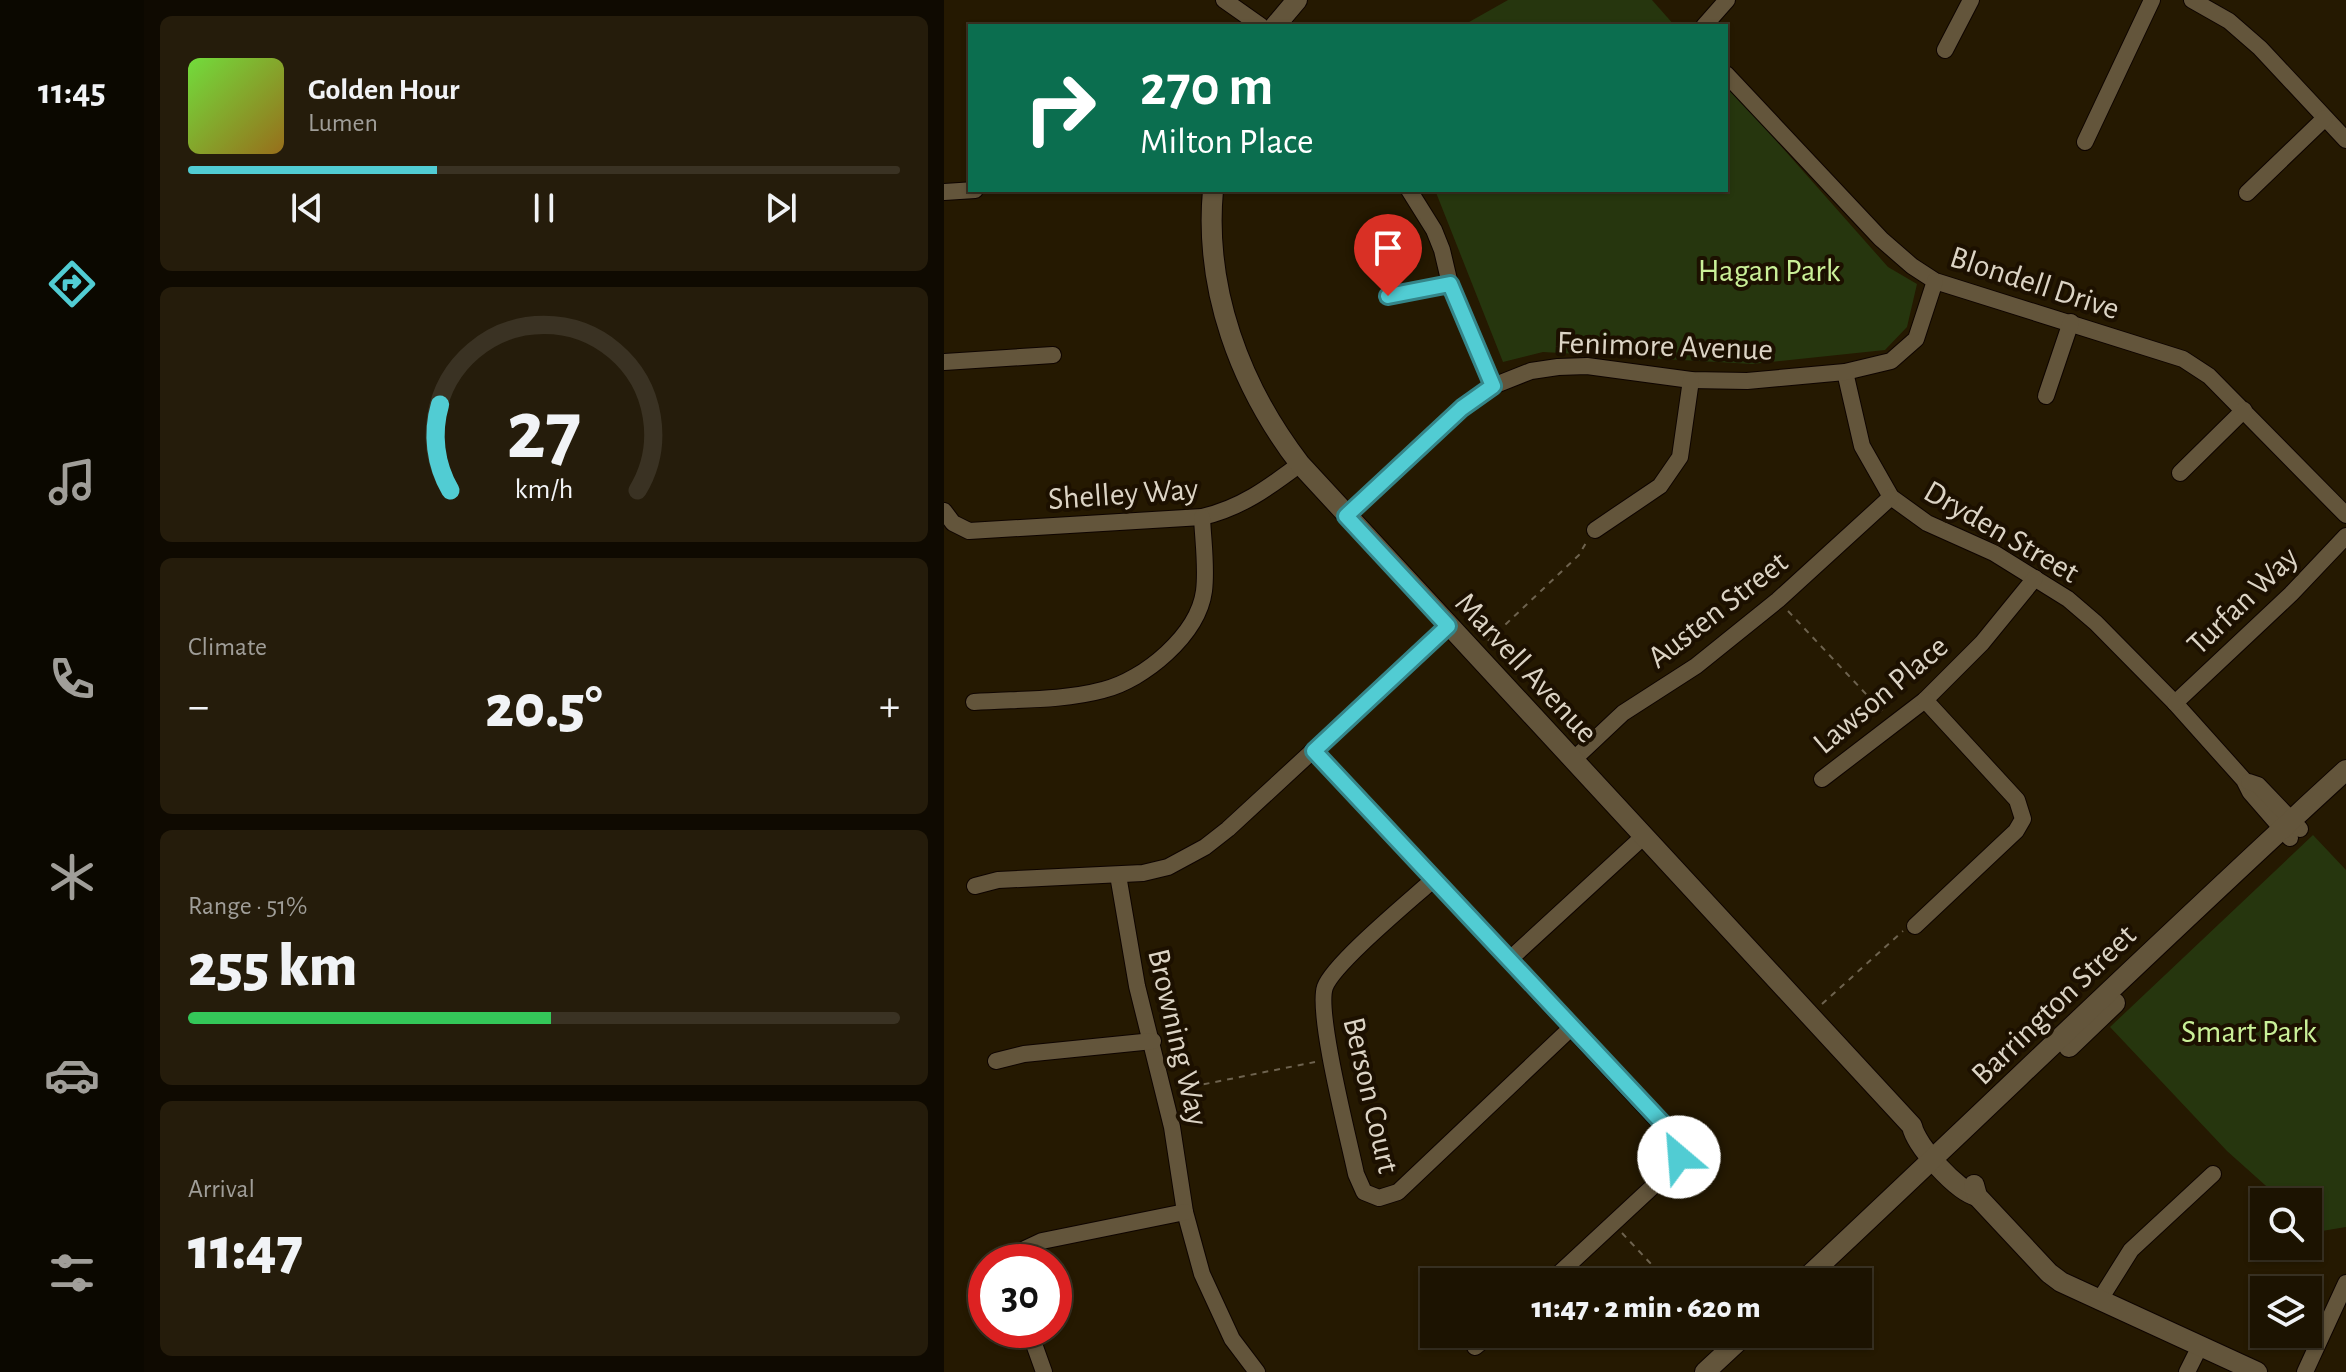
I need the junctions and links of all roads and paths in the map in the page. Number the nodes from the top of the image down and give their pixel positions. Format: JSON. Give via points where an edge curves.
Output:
{"nodes":[{"id":1,"x":1224,"y":0,"type":"edge"},
{"id":2,"x":1297,"y":0,"type":"edge"},
{"id":3,"x":1727,"y":0,"type":"edge"},
{"id":4,"x":1971,"y":0,"type":"edge"},
{"id":5,"x":2152,"y":0,"type":"edge"},
{"id":6,"x":2192,"y":0,"type":"edge"},
{"id":7,"x":1258,"y":24,"type":"edge"},
{"id":8,"x":1277,"y":24,"type":"edge"},
{"id":9,"x":1706,"y":24,"type":"edge"},
{"id":10,"x":1945,"y":50,"type":"dead end"},
{"id":11,"x":1728,"y":76,"type":"edge"},
{"id":12,"x":2325,"y":118,"type":"junction"},
{"id":13,"x":2346,"y":140,"type":"edge"},
{"id":14,"x":2085,"y":142,"type":"dead end"},
{"id":15,"x":968,"y":190,"type":"edge"},
{"id":16,"x":944,"y":192,"type":"edge"},
{"id":17,"x":1213,"y":192,"type":"edge"},
{"id":18,"x":1410,"y":192,"type":"edge"},
{"id":19,"x":2247,"y":193,"type":"dead end"},
{"id":20,"x":1935,"y":281,"type":"junction"},
{"id":21,"x":1450,"y":284,"type":"junction"},
{"id":22,"x":1388,"y":296,"type":"dead end"},
{"id":23,"x":2071,"y":322,"type":"junction"},
{"id":24,"x":1053,"y":355,"type":"dead end"},
{"id":25,"x":944,"y":362,"type":"edge"},
{"id":26,"x":1845,"y":372,"type":"junction"},
{"id":27,"x":1691,"y":380,"type":"junction"},
{"id":28,"x":1493,"y":386,"type":"junction"},
{"id":29,"x":2046,"y":396,"type":"dead end"},
{"id":30,"x":2244,"y":410,"type":"junction"},
{"id":31,"x":1300,"y":464,"type":"junction"},
{"id":32,"x":2180,"y":473,"type":"dead end"},
{"id":33,"x":1891,"y":497,"type":"junction"},
{"id":34,"x":944,"y":511,"type":"edge"},
{"id":35,"x":2346,"y":515,"type":"edge"},
{"id":36,"x":1346,"y":516,"type":"junction"},
{"id":37,"x":1202,"y":517,"type":"junction"},
{"id":38,"x":1595,"y":530,"type":"joint"},
{"id":39,"x":2346,"y":536,"type":"edge"},
{"id":40,"x":2035,"y":578,"type":"junction"},
{"id":41,"x":1778,"y":600,"type":"junction"},
{"id":42,"x":1448,"y":626,"type":"junction"},
{"id":43,"x":1483,"y":645,"type":"dead end"},
{"id":44,"x":1925,"y":700,"type":"junction"},
{"id":45,"x":974,"y":702,"type":"dead end"},
{"id":46,"x":2175,"y":703,"type":"junction"},
{"id":47,"x":1894,"y":724,"type":"junction"},
{"id":48,"x":1314,"y":751,"type":"junction"},
{"id":49,"x":1573,"y":760,"type":"junction"},
{"id":50,"x":2346,"y":770,"type":"edge"},
{"id":51,"x":1822,"y":779,"type":"dead end"},
{"id":52,"x":2346,"y":787,"type":"edge"},
{"id":53,"x":2291,"y":829,"type":"junction"},
{"id":54,"x":1644,"y":836,"type":"junction"},
{"id":55,"x":1118,"y":875,"type":"junction"},
{"id":56,"x":1434,"y":879,"type":"junction"},
{"id":57,"x":975,"y":886,"type":"dead end"},
{"id":58,"x":1915,"y":926,"type":"joint"},
{"id":59,"x":1509,"y":960,"type":"junction"},
{"id":60,"x":1809,"y":1016,"type":"junction"},
{"id":61,"x":1571,"y":1028,"type":"junction"},
{"id":62,"x":1153,"y":1041,"type":"junction"},
{"id":63,"x":1332,"y":1058,"type":"junction"},
{"id":64,"x":996,"y":1061,"type":"dead end"},
{"id":65,"x":1164,"y":1092,"type":"junction"},
{"id":66,"x":1942,"y":1159,"type":"junction"},
{"id":67,"x":2213,"y":1174,"type":"dead end"},
{"id":68,"x":1185,"y":1212,"type":"junction"},
{"id":69,"x":1613,"y":1224,"type":"junction"},
{"id":70,"x":1036,"y":1244,"type":"edge"},
{"id":71,"x":1565,"y":1268,"type":"edge"},
{"id":72,"x":1655,"y":1268,"type":"edge"},
{"id":73,"x":1818,"y":1268,"type":"edge"},
{"id":74,"x":1832,"y":1268,"type":"edge"},
{"id":75,"x":2346,"y":1283,"type":"edge"},
{"id":76,"x":2099,"y":1301,"type":"junction"},
{"id":77,"x":2200,"y":1346,"type":"junction"},
{"id":78,"x":1035,"y":1348,"type":"edge"},
{"id":79,"x":1731,"y":1348,"type":"edge"},
{"id":80,"x":1748,"y":1348,"type":"edge"},
{"id":81,"x":1044,"y":1372,"type":"edge"},
{"id":82,"x":1257,"y":1372,"type":"edge"},
{"id":83,"x":1705,"y":1372,"type":"edge"},
{"id":84,"x":1722,"y":1372,"type":"edge"},
{"id":85,"x":2187,"y":1372,"type":"edge"},
{"id":86,"x":2257,"y":1372,"type":"edge"},
{"id":87,"x":2305,"y":1372,"type":"edge"}],
"edges":[{"from":1,"to":7,"type":"street"},
{"from":2,"to":8,"type":"street"},
{"from":3,"to":9,"type":"street"},
{"from":4,"to":10,"type":"street"},
{"from":5,"to":14,"type":"street"},
{"from":6,"to":12,"type":"street","via":[[2229,21],[2260,48]]},
{"from":11,"to":20,"type":"street","name":"Blondell Drive","via":[[1881,239]]},
{"from":12,"to":13,"type":"street"},
{"from":12,"to":19,"type":"street"},
{"from":15,"to":16,"type":"street"},
{"from":17,"to":31,"type":"street","name":"Marvell Avenue","via":[[1215,264],[1230,337],[1263,411]]},
{"from":18,"to":21,"type":"street","via":[[1434,230]]},
{"from":20,"to":23,"type":"street","name":"Blondell Drive"},
{"from":20,"to":26,"type":"street","name":"Fenimore Avenue","via":[[1916,339],[1891,361]]},
{"from":21,"to":22,"type":"street"},
{"from":21,"to":28,"type":"street"},
{"from":23,"to":29,"type":"street"},
{"from":23,"to":30,"type":"street","name":"Blondell Drive","via":[[2183,359]]},
{"from":24,"to":25,"type":"street"},
{"from":26,"to":27,"type":"street","name":"Fenimore Avenue"},
{"from":26,"to":33,"type":"street","name":"Dryden Street","via":[[1862,446]]},
{"from":27,"to":28,"type":"street","name":"Fenimore Avenue","via":[[1587,366],[1531,371]]},
{"from":27,"to":38,"type":"street","via":[[1680,457],[1660,486]]},
{"from":28,"to":36,"type":"street","name":"Fenimore Avenue","via":[[1462,408]]},
{"from":30,"to":32,"type":"street"},
{"from":30,"to":35,"type":"street","name":"Blondell Drive"},
{"from":31,"to":36,"type":"street","name":"Marvell Avenue"},
{"from":31,"to":37,"type":"street","name":"Shelley Way","via":[[1248,501]]},
{"from":33,"to":40,"type":"street","name":"Dryden Street","via":[[1927,523]]},
{"from":33,"to":41,"type":"street","name":"Austen Street"},
{"from":34,"to":37,"type":"street","name":"Shelley Way","via":[[969,531]]},
{"from":36,"to":42,"type":"street","name":"Marvell Avenue"},
{"from":37,"to":45,"type":"street","via":[[1201,604],[1185,634],[1159,659],[1105,690]]},
{"from":38,"to":43,"type":"path","via":[[1579,555]]},
{"from":39,"to":46,"type":"street","name":"Turfan Way"},
{"from":40,"to":44,"type":"street","name":"Lawson Place","via":[[1982,643]]},
{"from":40,"to":46,"type":"street","name":"Dryden Street","via":[[2096,623]]},
{"from":41,"to":47,"type":"path"},
{"from":41,"to":49,"type":"street","name":"Austen Street","via":[[1696,666],[1623,713]]},
{"from":42,"to":48,"type":"street"},
{"from":42,"to":49,"type":"street","name":"Marvell Avenue"},
{"from":44,"to":47,"type":"street","name":"Lawson Place"},
{"from":44,"to":58,"type":"street","via":[[2029,818]]},
{"from":46,"to":53,"type":"street","name":"Dryden Street","via":[[2250,792]]},
{"from":47,"to":51,"type":"street","name":"Lawson Place"},
{"from":48,"to":55,"type":"street","via":[[1205,847],[1168,867]]},
{"from":48,"to":56,"type":"street"},
{"from":49,"to":54,"type":"street","name":"Marvell Avenue"},
{"from":50,"to":53,"type":"street","name":"Barrington Street"},
{"from":52,"to":53,"type":"street","name":"Barrington Street"},
{"from":53,"to":66,"type":"street","name":"Barrington Street"},
{"from":54,"to":59,"type":"street"},
{"from":54,"to":60,"type":"street","name":"Marvell Avenue"},
{"from":55,"to":57,"type":"street","via":[[998,880]]},
{"from":55,"to":62,"type":"street","name":"Browning Way","via":[[1137,986]]},
{"from":56,"to":59,"type":"street"},
{"from":56,"to":63,"type":"street","name":"Berson Court","via":[[1332,975],[1323,999]]},
{"from":58,"to":60,"type":"path","via":[[1899,933]]},
{"from":59,"to":61,"type":"street"},
{"from":60,"to":66,"type":"street","name":"Marvell Avenue","via":[[1912,1126],[1922,1128]]},
{"from":61,"to":63,"type":"street","name":"Berson Court","via":[[1398,1192],[1379,1198],[1364,1192],[1360,1184]]},
{"from":61,"to":69,"type":"street","via":[[1668,1129],[1678,1147],[1676,1165]]},
{"from":62,"to":64,"type":"street"},
{"from":62,"to":65,"type":"street","name":"Browning Way"},
{"from":63,"to":65,"type":"path"},
{"from":65,"to":68,"type":"street","name":"Browning Way"},
{"from":66,"to":73,"type":"street","name":"Barrington Street"},
{"from":66,"to":74,"type":"street","name":"Barrington Street"},
{"from":66,"to":76,"type":"street","name":"Marvell Avenue","via":[[1975,1186],[1977,1196],[2049,1273]]},
{"from":67,"to":76,"type":"street","via":[[2131,1250]]},
{"from":68,"to":70,"type":"street"},
{"from":68,"to":82,"type":"street","name":"Browning Way","via":[[1221,1319]]},
{"from":69,"to":71,"type":"street"},
{"from":69,"to":72,"type":"path"},
{"from":75,"to":87,"type":"street"},
{"from":76,"to":77,"type":"street","name":"Marvell Avenue"},
{"from":77,"to":85,"type":"street"},
{"from":77,"to":86,"type":"street","name":"Marvell Avenue"},
{"from":78,"to":81,"type":"street"},
{"from":79,"to":83,"type":"street"},
{"from":80,"to":84,"type":"street"}]}
